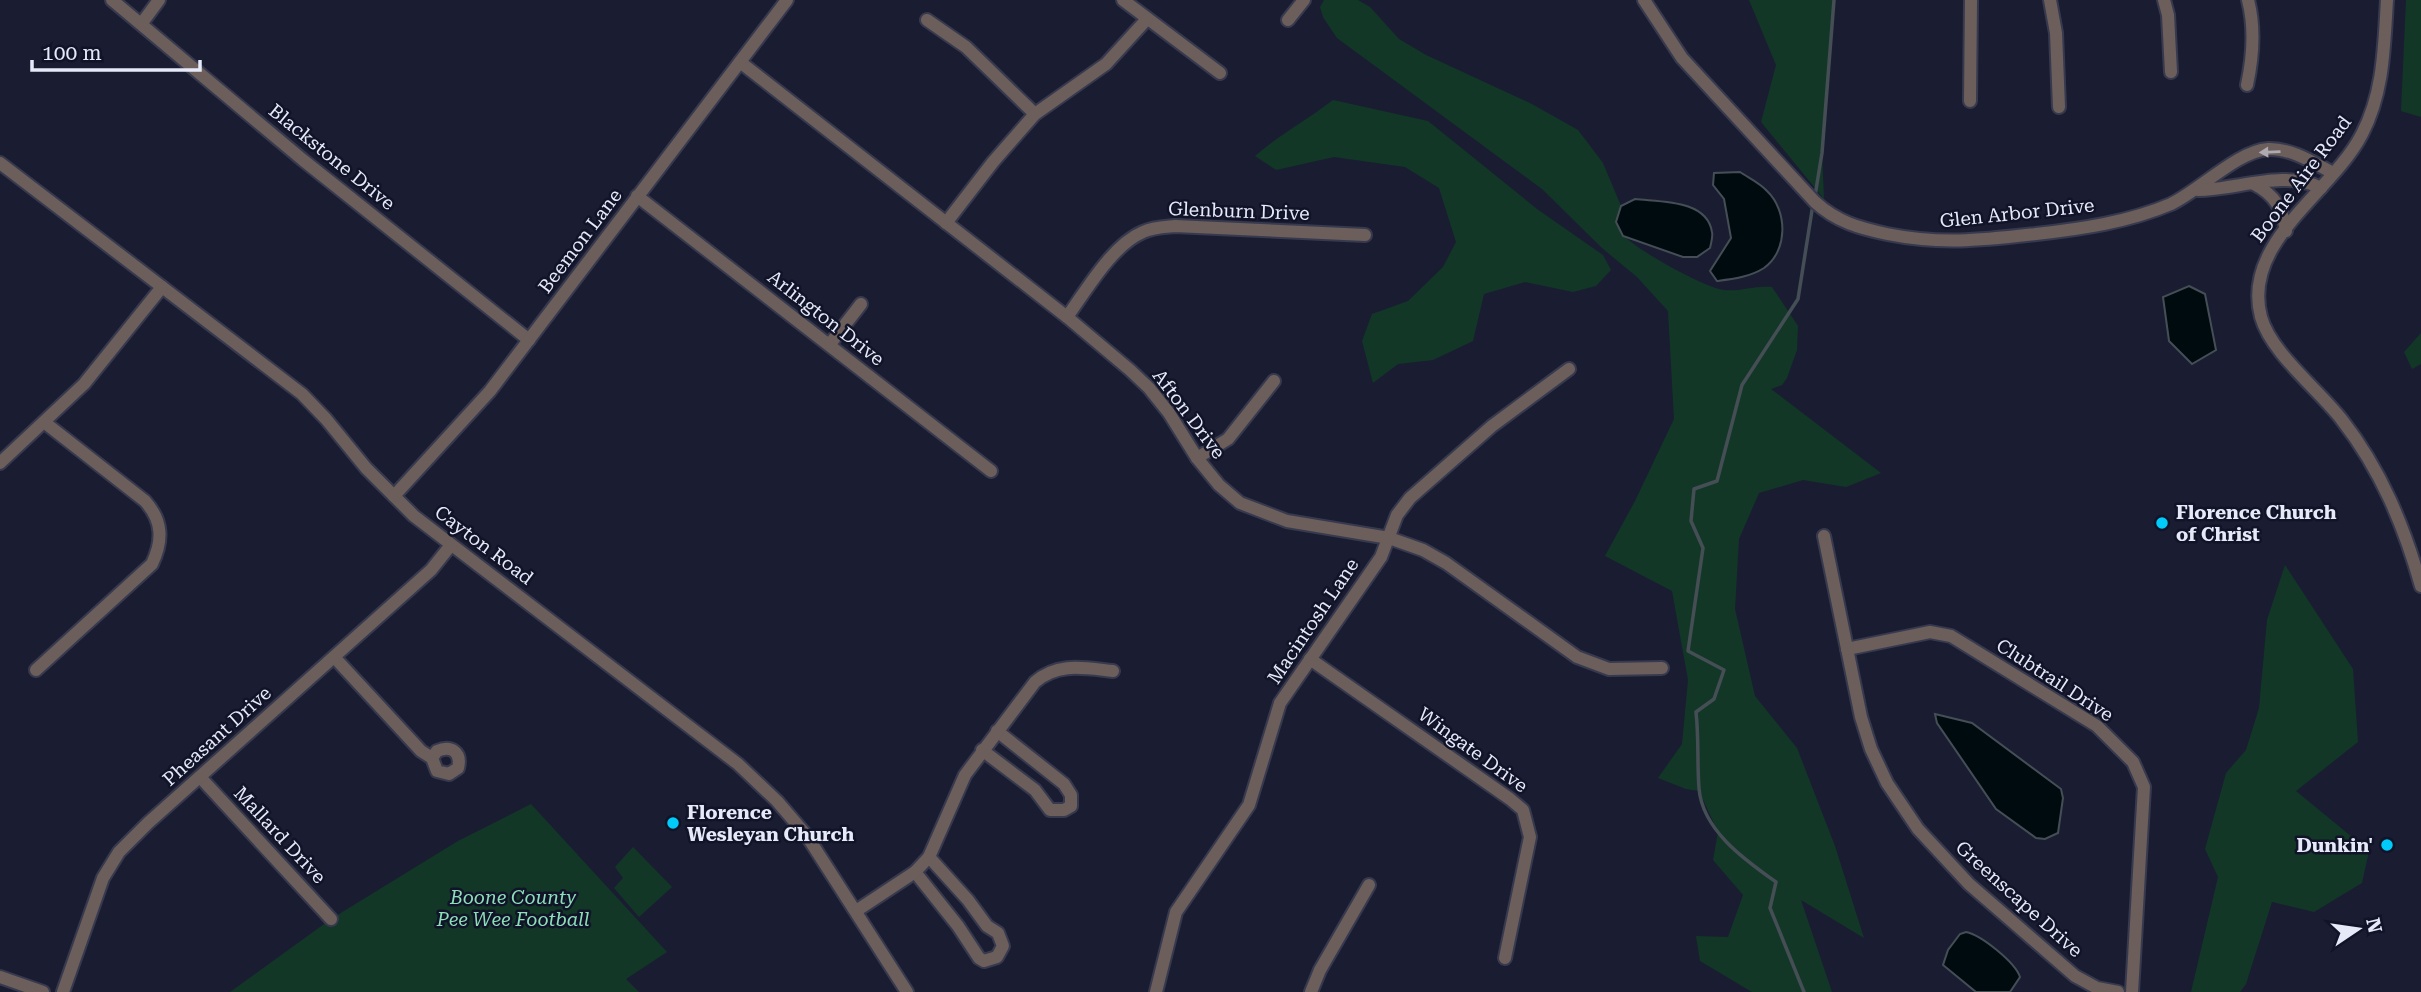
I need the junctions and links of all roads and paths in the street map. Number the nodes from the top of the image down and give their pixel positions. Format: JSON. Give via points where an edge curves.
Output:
{"nodes":[{"id":1,"x":112,"y":0,"type":"edge"},
{"id":2,"x":159,"y":0,"type":"edge"},
{"id":3,"x":787,"y":0,"type":"edge"},
{"id":4,"x":1123,"y":0,"type":"edge"},
{"id":5,"x":1304,"y":0,"type":"edge"},
{"id":6,"x":1644,"y":0,"type":"edge"},
{"id":7,"x":1971,"y":0,"type":"edge"},
{"id":8,"x":2050,"y":0,"type":"edge"},
{"id":9,"x":2164,"y":0,"type":"edge"},
{"id":10,"x":2248,"y":0,"type":"edge"},
{"id":11,"x":2387,"y":0,"type":"edge"},
{"id":12,"x":1147,"y":19,"type":"junction"},
{"id":13,"x":928,"y":20,"type":"dead end"},
{"id":14,"x":1288,"y":20,"type":"dead end"},
{"id":15,"x":142,"y":23,"type":"junction"},
{"id":16,"x":740,"y":62,"type":"junction"},
{"id":17,"x":2171,"y":72,"type":"dead end"},
{"id":18,"x":1220,"y":73,"type":"dead end"},
{"id":19,"x":2246,"y":85,"type":"dead end"},
{"id":20,"x":1970,"y":101,"type":"dead end"},
{"id":21,"x":2059,"y":107,"type":"dead end"},
{"id":22,"x":1035,"y":114,"type":"junction"},
{"id":23,"x":0,"y":163,"type":"edge"},
{"id":24,"x":2333,"y":173,"type":"junction"},
{"id":25,"x":2254,"y":184,"type":"junction"},
{"id":26,"x":2321,"y":188,"type":"junction"},
{"id":27,"x":2198,"y":190,"type":"junction"},
{"id":28,"x":638,"y":196,"type":"junction"},
{"id":29,"x":946,"y":223,"type":"junction"},
{"id":30,"x":2286,"y":231,"type":"junction"},
{"id":31,"x":1365,"y":235,"type":"dead end"},
{"id":32,"x":162,"y":287,"type":"junction"},
{"id":33,"x":861,"y":304,"type":"dead end"},
{"id":34,"x":1067,"y":317,"type":"junction"},
{"id":35,"x":530,"y":340,"type":"junction"},
{"id":36,"x":830,"y":344,"type":"junction"},
{"id":37,"x":1569,"y":369,"type":"dead end"},
{"id":38,"x":1274,"y":381,"type":"dead end"},
{"id":39,"x":44,"y":422,"type":"junction"},
{"id":40,"x":1197,"y":458,"type":"junction"},
{"id":41,"x":0,"y":463,"type":"edge"},
{"id":42,"x":991,"y":471,"type":"dead end"},
{"id":43,"x":394,"y":496,"type":"junction"},
{"id":44,"x":1824,"y":536,"type":"dead end"},
{"id":45,"x":1389,"y":538,"type":"junction"},
{"id":46,"x":451,"y":545,"type":"junction"},
{"id":47,"x":2421,"y":586,"type":"edge"},
{"id":48,"x":1847,"y":649,"type":"junction"},
{"id":49,"x":335,"y":658,"type":"junction"},
{"id":50,"x":1310,"y":659,"type":"junction"},
{"id":51,"x":1662,"y":668,"type":"dead end"},
{"id":52,"x":36,"y":670,"type":"dead end"},
{"id":53,"x":1112,"y":671,"type":"dead end"},
{"id":54,"x":996,"y":731,"type":"junction"},
{"id":55,"x":982,"y":750,"type":"junction"},
{"id":56,"x":432,"y":758,"type":"dead end"},
{"id":57,"x":200,"y":777,"type":"junction"},
{"id":58,"x":929,"y":857,"type":"junction"},
{"id":59,"x":915,"y":872,"type":"junction"},
{"id":60,"x":1369,"y":885,"type":"dead end"},
{"id":61,"x":856,"y":911,"type":"junction"},
{"id":62,"x":331,"y":919,"type":"dead end"},
{"id":63,"x":1505,"y":958,"type":"dead end"},
{"id":64,"x":0,"y":977,"type":"edge"},
{"id":65,"x":43,"y":992,"type":"edge"},
{"id":66,"x":63,"y":992,"type":"edge"},
{"id":67,"x":907,"y":992,"type":"edge"},
{"id":68,"x":1156,"y":992,"type":"edge"},
{"id":69,"x":1311,"y":992,"type":"edge"},
{"id":70,"x":2118,"y":992,"type":"edge"},
{"id":71,"x":2132,"y":992,"type":"edge"}],
"edges":[{"from":1,"to":15,"type":"street","name":"Blackstone Drive"},
{"from":2,"to":15,"type":"street"},
{"from":3,"to":16,"type":"street","name":"Beemon Lane"},
{"from":4,"to":12,"type":"street"},
{"from":5,"to":14,"type":"street"},
{"from":6,"to":27,"type":"street","name":"Glen Arbor Drive","via":[[1682,58],[1815,202],[1849,225],[1921,240],[1976,240],[2111,222]]},
{"from":7,"to":20,"type":"street"},
{"from":8,"to":21,"type":"street"},
{"from":9,"to":17,"type":"street"},
{"from":10,"to":19,"type":"street","via":[[2252,62]]},
{"from":11,"to":24,"type":"street","name":"Boone Aire Road","via":[[2375,102],[2361,137]]},
{"from":12,"to":18,"type":"street"},
{"from":12,"to":22,"type":"street","via":[[1106,64]]},
{"from":13,"to":22,"type":"street","via":[[967,47]]},
{"from":15,"to":35,"type":"street","name":"Blackstone Drive","via":[[303,160]]},
{"from":16,"to":28,"type":"street","name":"Beemon Lane"},
{"from":16,"to":29,"type":"street","name":"Afton Drive"},
{"from":22,"to":29,"type":"street"},
{"from":23,"to":32,"type":"street","name":"Cayton Road"},
{"from":24,"to":26,"type":"street","name":"Boone Aire Road"},
{"from":24,"to":27,"type":"street","name":"Glen Arbor Drive","one_way":true,"via":[[2297,155],[2268,149],[2236,162]]},
{"from":25,"to":26,"type":"street","name":"Glen Arbor Drive","via":[[2299,181]]},
{"from":25,"to":27,"type":"street","name":"Glen Arbor Drive"},
{"from":25,"to":30,"type":"street","via":[[2279,204]]},
{"from":26,"to":30,"type":"street","name":"Boone Aire Road"},
{"from":28,"to":35,"type":"street","name":"Beemon Lane"},
{"from":28,"to":36,"type":"street","name":"Arlington Drive"},
{"from":29,"to":34,"type":"street","name":"Afton Drive"},
{"from":30,"to":47,"type":"street","name":"Boone Aire Road","via":[[2260,271],[2258,300],[2265,329],[2366,454],[2404,531]]},
{"from":31,"to":34,"type":"street","name":"Glenburn Drive","via":[[1157,227],[1128,242],[1105,265]]},
{"from":32,"to":39,"type":"street","via":[[84,384]]},
{"from":32,"to":43,"type":"street","name":"Cayton Road","via":[[302,394]]},
{"from":33,"to":36,"type":"street"},
{"from":34,"to":40,"type":"street","name":"Afton Drive","via":[[1149,388]]},
{"from":35,"to":43,"type":"street","name":"Beemon Lane"},
{"from":36,"to":42,"type":"street","name":"Arlington Drive"},
{"from":37,"to":45,"type":"street","name":"Macintosh Lane","via":[[1492,426],[1410,498],[1397,515]]},
{"from":38,"to":40,"type":"street","via":[[1228,439]]},
{"from":39,"to":41,"type":"street"},
{"from":39,"to":52,"type":"street","via":[[145,501],[160,530],[152,564]]},
{"from":40,"to":45,"type":"street","name":"Afton Drive","via":[[1240,503],[1287,520]]},
{"from":43,"to":46,"type":"street","name":"Cayton Road"},
{"from":44,"to":48,"type":"street","name":"Greenscape Drive"},
{"from":45,"to":50,"type":"street","name":"Macintosh Lane","via":[[1381,557]]},
{"from":45,"to":51,"type":"street","name":"Afton Drive","via":[[1446,563],[1577,657],[1609,669]]},
{"from":46,"to":49,"type":"street","name":"Pheasant Drive","via":[[431,570]]},
{"from":46,"to":61,"type":"street","name":"Cayton Road","via":[[738,764],[807,836]]},
{"from":48,"to":70,"type":"street","name":"Greenscape Drive","via":[[1871,749],[1918,830],[1969,884],[2075,976],[2097,988]]},
{"from":48,"to":71,"type":"street","name":"Clubtrail Drive","via":[[1930,632],[1951,636],[2097,726],[2133,762],[2144,787]]},
{"from":49,"to":56,"type":"street"},
{"from":49,"to":57,"type":"street","name":"Pheasant Drive"},
{"from":50,"to":63,"type":"street","name":"Wingate Drive","via":[[1523,810],[1530,837]]},
{"from":50,"to":68,"type":"street","name":"Macintosh Lane","via":[[1280,703],[1250,805],[1175,912]]},
{"from":53,"to":54,"type":"street","via":[[1070,667],[1044,674]]},
{"from":54,"to":55,"type":"street"},
{"from":54,"to":55,"type":"street","via":[[1064,784],[1072,795],[1071,806],[1050,810],[1035,790]]},
{"from":55,"to":58,"type":"street","via":[[952,799]]},
{"from":57,"to":62,"type":"street","name":"Mallard Drive"},
{"from":57,"to":66,"type":"street","name":"Pheasant Drive","via":[[129,841],[111,864],[95,895]]},
{"from":58,"to":59,"type":"street"},
{"from":58,"to":59,"type":"street","via":[[986,926],[998,933],[1003,946],[997,957],[979,958]]},
{"from":59,"to":61,"type":"street"},
{"from":60,"to":69,"type":"street"},
{"from":61,"to":67,"type":"street","name":"Cayton Road"},
{"from":64,"to":65,"type":"street"}]}
